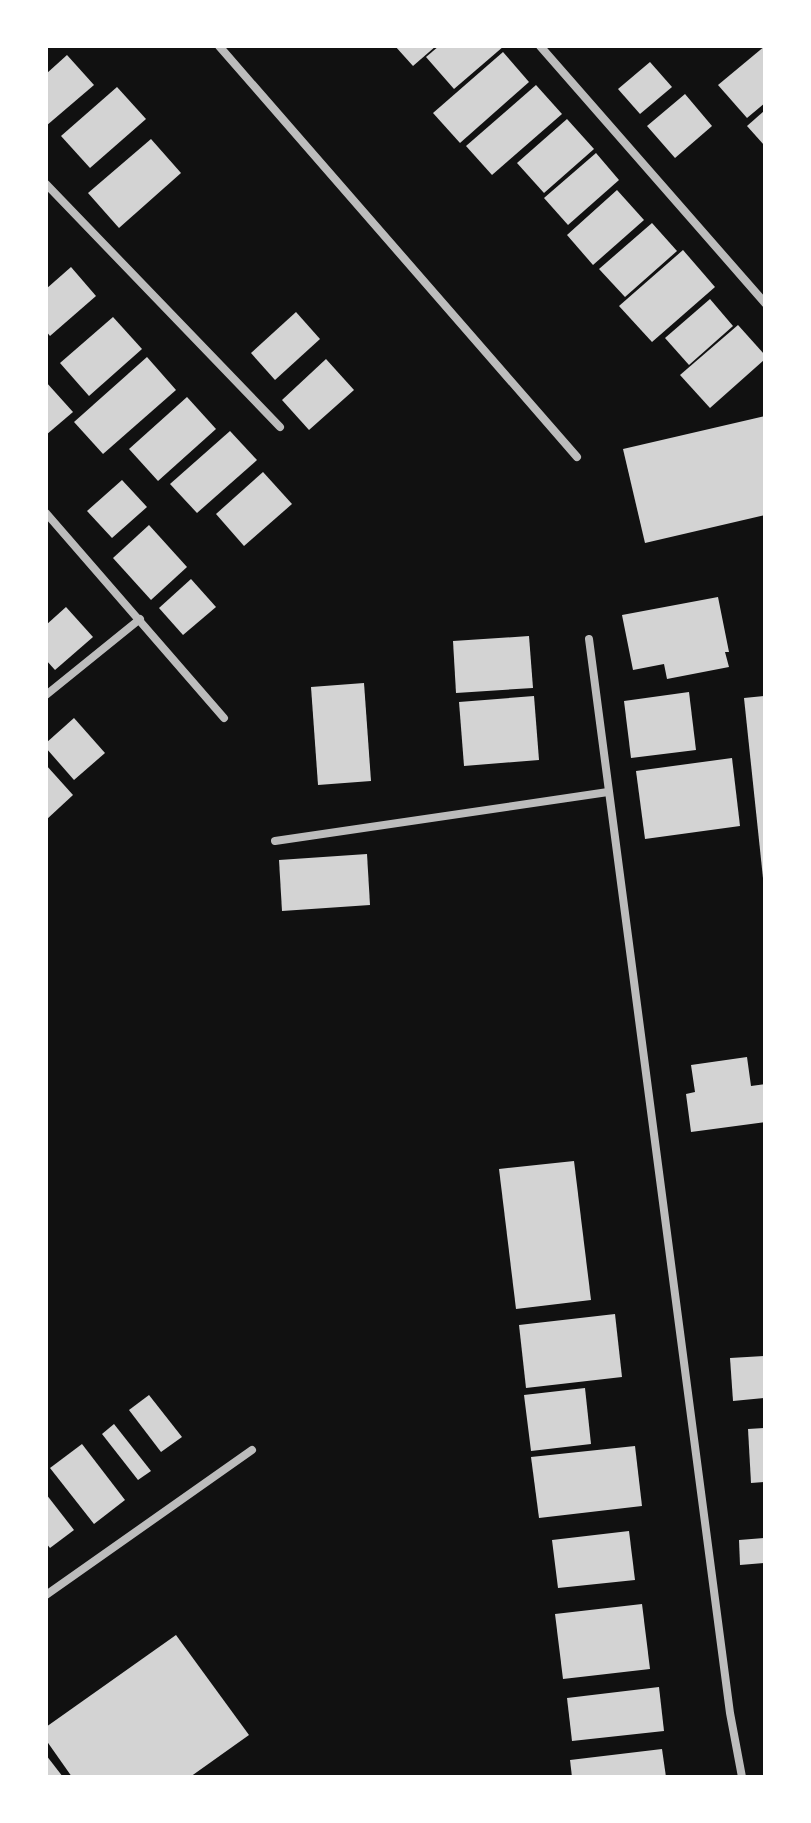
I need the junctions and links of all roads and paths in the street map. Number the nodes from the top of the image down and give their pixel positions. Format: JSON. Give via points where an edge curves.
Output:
{"nodes":[{"id":1,"x":219,"y":46,"type":"edge"},
{"id":2,"x":540,"y":46,"type":"edge"},
{"id":3,"x":46,"y":184,"type":"edge"},
{"id":4,"x":765,"y":303,"type":"edge"},
{"id":5,"x":280,"y":427,"type":"dead end"},
{"id":6,"x":577,"y":457,"type":"dead end"},
{"id":7,"x":46,"y":513,"type":"edge"},
{"id":8,"x":140,"y":619,"type":"junction"},
{"id":9,"x":589,"y":639,"type":"dead end"},
{"id":10,"x":46,"y":695,"type":"edge"},
{"id":11,"x":224,"y":718,"type":"dead end"},
{"id":12,"x":608,"y":792,"type":"junction"},
{"id":13,"x":275,"y":841,"type":"dead end"},
{"id":14,"x":252,"y":1450,"type":"dead end"},
{"id":15,"x":46,"y":1595,"type":"edge"},
{"id":16,"x":742,"y":1777,"type":"edge"}],
"edges":[{"from":1,"to":6,"type":"street"},
{"from":2,"to":4,"type":"street"},
{"from":3,"to":5,"type":"street"},
{"from":7,"to":8,"type":"street"},
{"from":8,"to":10,"type":"street"},
{"from":8,"to":11,"type":"street"},
{"from":9,"to":12,"type":"street"},
{"from":12,"to":13,"type":"street"},
{"from":12,"to":16,"type":"street"},
{"from":14,"to":15,"type":"street"}]}
